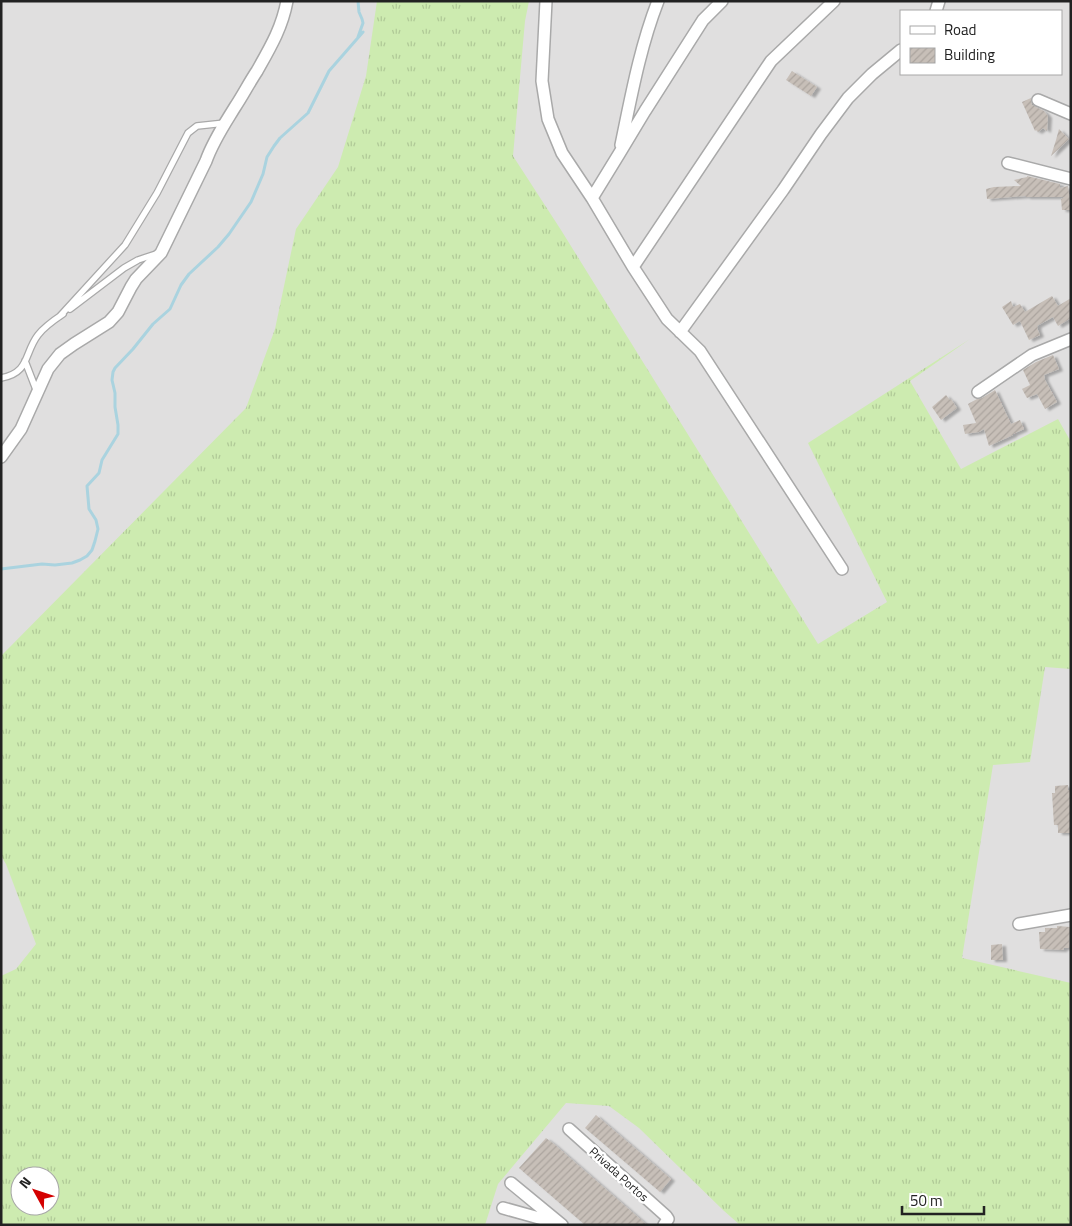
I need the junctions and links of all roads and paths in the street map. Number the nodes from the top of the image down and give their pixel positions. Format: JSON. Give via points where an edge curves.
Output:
{"nodes":[{"id":1,"x":287,"y":1,"type":"edge"},
{"id":2,"x":546,"y":1,"type":"edge"},
{"id":3,"x":658,"y":1,"type":"edge"},
{"id":4,"x":722,"y":1,"type":"edge"},
{"id":5,"x":834,"y":1,"type":"edge"},
{"id":6,"x":900,"y":51,"type":"edge"},
{"id":7,"x":1038,"y":100,"type":"dead end"},
{"id":8,"x":1071,"y":114,"type":"edge"},
{"id":9,"x":225,"y":123,"type":"junction"},
{"id":10,"x":619,"y":154,"type":"junction"},
{"id":11,"x":1008,"y":163,"type":"dead end"},
{"id":12,"x":1071,"y":179,"type":"edge"},
{"id":13,"x":592,"y":198,"type":"junction"},
{"id":14,"x":161,"y":253,"type":"junction"},
{"id":15,"x":634,"y":268,"type":"junction"},
{"id":16,"x":60,"y":316,"type":"junction"},
{"id":17,"x":680,"y":332,"type":"junction"},
{"id":18,"x":1071,"y":339,"type":"edge"},
{"id":19,"x":25,"y":361,"type":"junction"},
{"id":20,"x":1,"y":378,"type":"edge"},
{"id":21,"x":978,"y":392,"type":"dead end"},
{"id":22,"x":37,"y":393,"type":"junction"},
{"id":23,"x":1,"y":457,"type":"edge"},
{"id":24,"x":842,"y":569,"type":"dead end"},
{"id":25,"x":1071,"y":915,"type":"edge"},
{"id":26,"x":1019,"y":924,"type":"dead end"},
{"id":27,"x":569,"y":1129,"type":"dead end"},
{"id":28,"x":511,"y":1183,"type":"dead end"},
{"id":29,"x":503,"y":1208,"type":"dead end"},
{"id":30,"x":666,"y":1222,"type":"edge"},
{"id":31,"x":562,"y":1225,"type":"edge"}],
"edges":[{"from":1,"to":9,"type":"street","via":[[275,40]]},
{"from":2,"to":13,"type":"street","via":[[542,81],[548,119],[562,153]]},
{"from":3,"to":10,"type":"street","via":[[636,72]]},
{"from":4,"to":10,"type":"street","via":[[703,20]]},
{"from":5,"to":15,"type":"street","via":[[771,61]]},
{"from":6,"to":17,"type":"street","via":[[848,98]]},
{"from":7,"to":8,"type":"street"},
{"from":9,"to":14,"type":"street"},
{"from":9,"to":16,"type":"lane","via":[[197,126],[188,133],[125,245]]},
{"from":10,"to":13,"type":"street"},
{"from":11,"to":12,"type":"street"},
{"from":13,"to":15,"type":"street"},
{"from":14,"to":16,"type":"lane","via":[[124,268]]},
{"from":14,"to":22,"type":"street","via":[[136,280],[109,322],[60,354],[48,369]]},
{"from":15,"to":17,"type":"street","via":[[667,319]]},
{"from":16,"to":19,"type":"lane","via":[[39,332]]},
{"from":17,"to":24,"type":"street","via":[[700,351]]},
{"from":18,"to":21,"type":"street","via":[[1032,355]]},
{"from":19,"to":20,"type":"lane","via":[[16,374]]},
{"from":19,"to":22,"type":"lane"},
{"from":22,"to":23,"type":"street","via":[[21,429]]},
{"from":25,"to":26,"type":"street"},
{"from":27,"to":30,"type":"street","name":"Privada Portos"},
{"from":28,"to":31,"type":"street"},
{"from":29,"to":31,"type":"street"}]}
